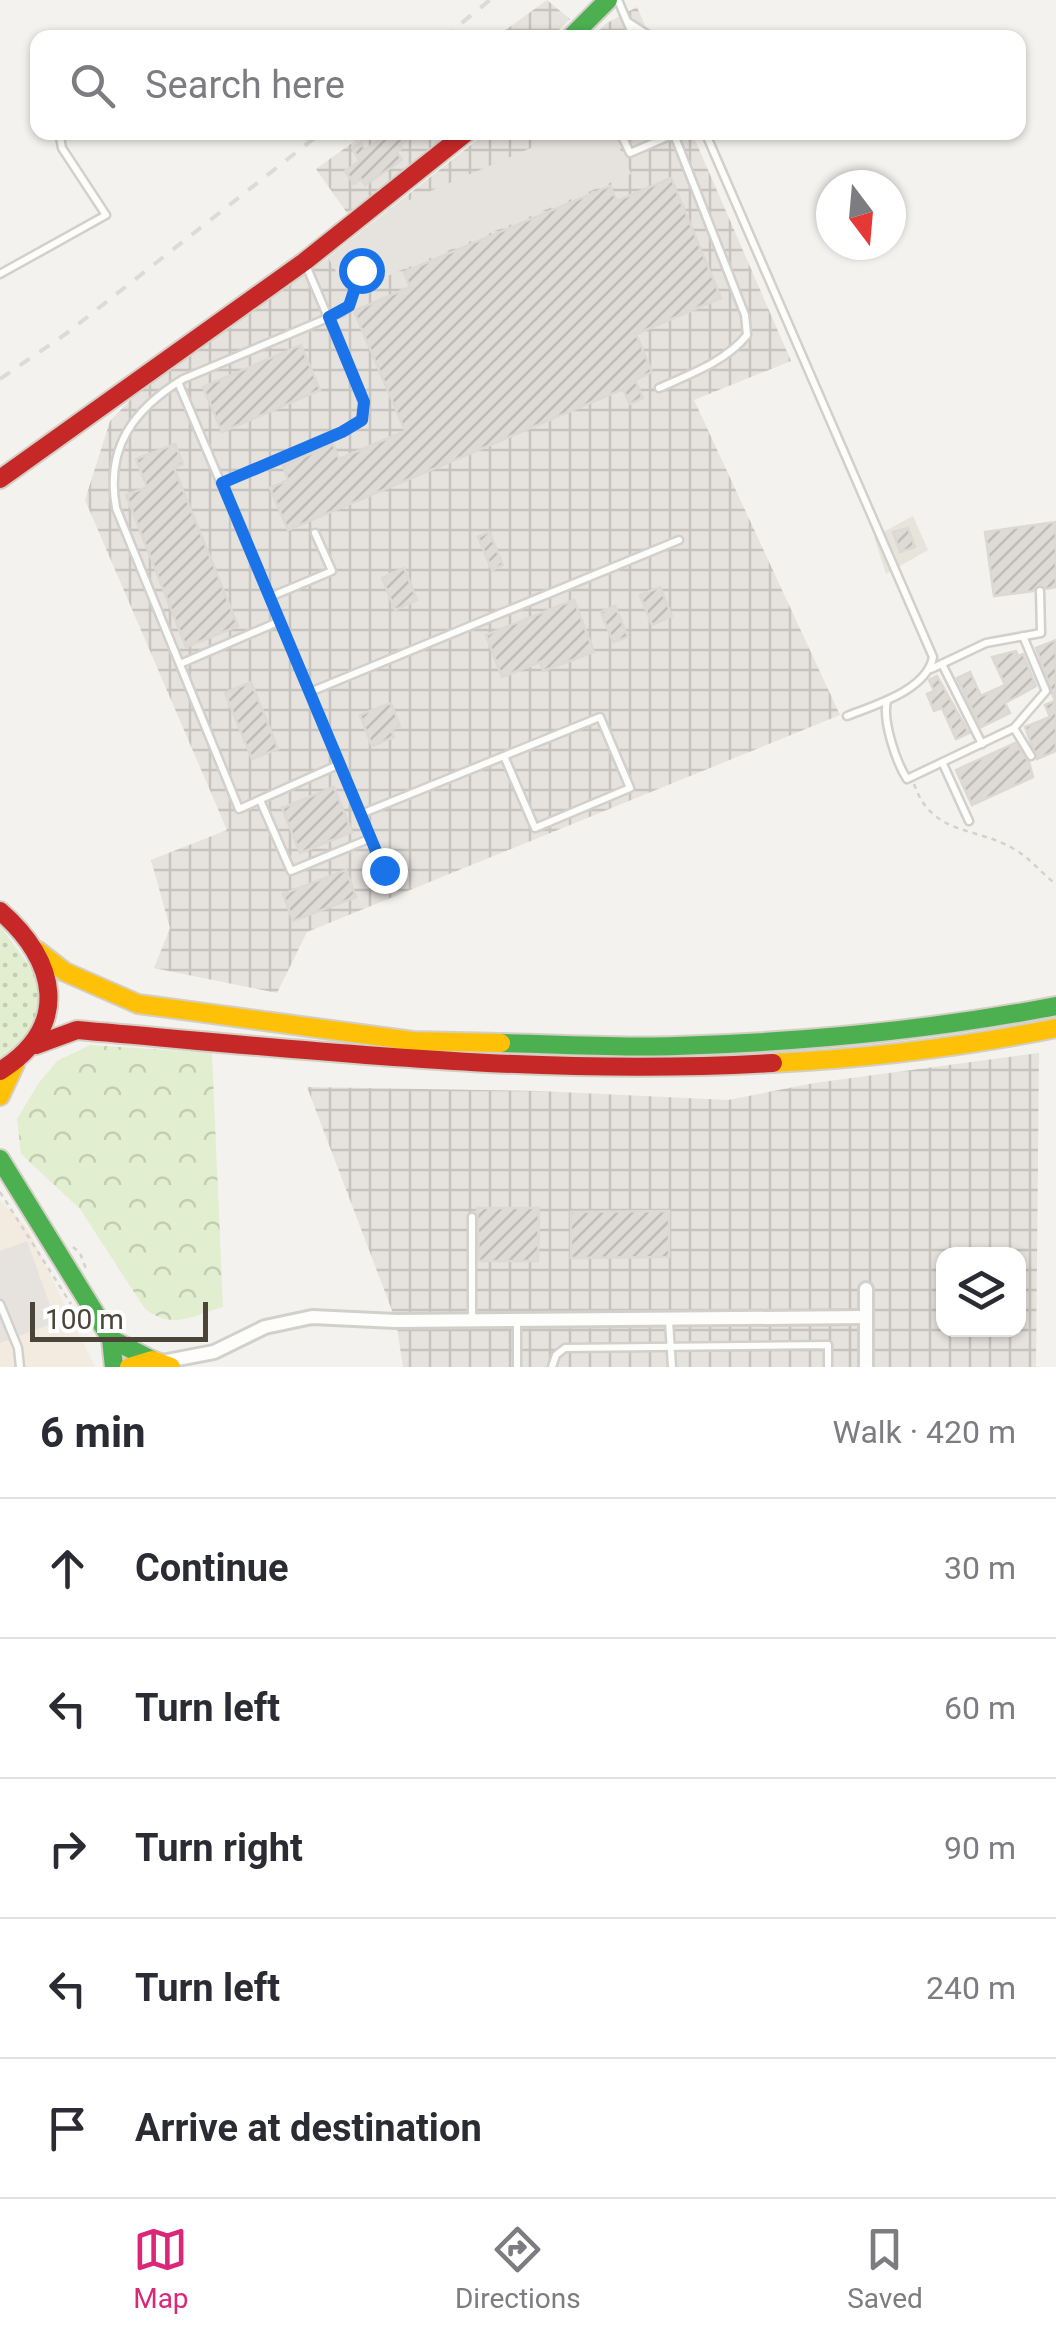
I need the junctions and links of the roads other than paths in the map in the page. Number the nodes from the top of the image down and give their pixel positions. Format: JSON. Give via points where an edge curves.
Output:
{"nodes":[{"id":1,"x":608,"y":0,"type":"edge"},
{"id":2,"x":618,"y":0,"type":"edge"},
{"id":3,"x":627,"y":21,"type":"junction"},
{"id":4,"x":578,"y":30,"type":"edge"},
{"id":5,"x":630,"y":30,"type":"edge"},
{"id":6,"x":641,"y":30,"type":"edge"},
{"id":7,"x":60,"y":140,"type":"edge"},
{"id":8,"x":457,"y":140,"type":"edge"},
{"id":9,"x":624,"y":140,"type":"edge"},
{"id":10,"x":658,"y":140,"type":"edge"},
{"id":11,"x":676,"y":140,"type":"edge"},
{"id":12,"x":709,"y":140,"type":"edge"},
{"id":13,"x":304,"y":262,"type":"junction"},
{"id":14,"x":361,"y":270,"type":"dead end"},
{"id":15,"x":0,"y":274,"type":"edge"},
{"id":16,"x":329,"y":317,"type":"junction"},
{"id":17,"x":178,"y":382,"type":"junction"},
{"id":18,"x":659,"y":388,"type":"dead end"},
{"id":19,"x":0,"y":479,"type":"edge"},
{"id":20,"x":222,"y":483,"type":"junction"},
{"id":21,"x":315,"y":533,"type":"dead end"},
{"id":22,"x":679,"y":540,"type":"dead end"},
{"id":23,"x":1040,"y":592,"type":"dead end"},
{"id":24,"x":270,"y":597,"type":"junction"},
{"id":25,"x":280,"y":621,"type":"junction"},
{"id":26,"x":1023,"y":636,"type":"junction"},
{"id":27,"x":180,"y":664,"type":"junction"},
{"id":28,"x":942,"y":664,"type":"junction"},
{"id":29,"x":927,"y":671,"type":"junction"},
{"id":30,"x":310,"y":692,"type":"junction"},
{"id":31,"x":888,"y":699,"type":"junction"},
{"id":32,"x":847,"y":716,"type":"dead end"},
{"id":33,"x":1014,"y":728,"type":"junction"},
{"id":34,"x":982,"y":744,"type":"junction"},
{"id":35,"x":504,"y":756,"type":"junction"},
{"id":36,"x":1031,"y":756,"type":"dead end"},
{"id":37,"x":340,"y":764,"type":"junction"},
{"id":38,"x":942,"y":764,"type":"junction"},
{"id":39,"x":260,"y":800,"type":"junction"},
{"id":40,"x":361,"y":814,"type":"junction"},
{"id":41,"x":969,"y":821,"type":"dead end"},
{"id":42,"x":371,"y":838,"type":"junction"},
{"id":43,"x":384,"y":870,"type":"dead end"},
{"id":44,"x":0,"y":911,"type":"edge"},
{"id":45,"x":38,"y":951,"type":"junction"},
{"id":46,"x":1056,"y":1006,"type":"edge"},
{"id":47,"x":1056,"y":1028,"type":"edge"},
{"id":48,"x":36,"y":1045,"type":"junction"},
{"id":49,"x":7,"y":1068,"type":"edge"},
{"id":50,"x":0,"y":1096,"type":"edge"},
{"id":51,"x":0,"y":1159,"type":"edge"},
{"id":52,"x":472,"y":1217,"type":"dead end"},
{"id":53,"x":866,"y":1289,"type":"dead end"},
{"id":54,"x":0,"y":1304,"type":"edge"},
{"id":55,"x":866,"y":1317,"type":"junction"},
{"id":56,"x":517,"y":1320,"type":"junction"},
{"id":57,"x":472,"y":1321,"type":"junction"},
{"id":58,"x":670,"y":1321,"type":"junction"},
{"id":59,"x":111,"y":1339,"type":"junction"},
{"id":60,"x":671,"y":1347,"type":"junction"},
{"id":61,"x":214,"y":1352,"type":"junction"},
{"id":62,"x":162,"y":1363,"type":"edge"},
{"id":63,"x":20,"y":1367,"type":"edge"},
{"id":64,"x":114,"y":1367,"type":"edge"},
{"id":65,"x":129,"y":1367,"type":"edge"},
{"id":66,"x":202,"y":1367,"type":"edge"},
{"id":67,"x":518,"y":1367,"type":"edge"},
{"id":68,"x":552,"y":1367,"type":"edge"},
{"id":69,"x":672,"y":1367,"type":"edge"},
{"id":70,"x":828,"y":1367,"type":"edge"},
{"id":71,"x":866,"y":1367,"type":"edge"}],
"edges":[{"from":1,"to":4,"type":"main road"},
{"from":2,"to":3,"type":"lane"},
{"from":3,"to":5,"type":"lane"},
{"from":3,"to":6,"type":"lane"},
{"from":7,"to":15,"type":"lane","via":[[106,215]]},
{"from":8,"to":13,"type":"main road"},
{"from":9,"to":10,"type":"lane","via":[[630,153]]},
{"from":11,"to":18,"type":"lane","via":[[747,335],[714,363]]},
{"from":12,"to":29,"type":"lane","via":[[932,650]]},
{"from":13,"to":16,"type":"lane"},
{"from":13,"to":19,"type":"main road"},
{"from":14,"to":16,"type":"lane","via":[[349,306]]},
{"from":16,"to":17,"type":"lane"},
{"from":16,"to":20,"type":"lane","via":[[364,402],[362,420]]},
{"from":17,"to":20,"type":"lane"},
{"from":17,"to":27,"type":"lane","via":[[134,418],[121,443],[113,490]]},
{"from":20,"to":24,"type":"lane"},
{"from":21,"to":24,"type":"lane","via":[[332,571]]},
{"from":22,"to":30,"type":"lane"},
{"from":23,"to":26,"type":"lane","via":[[1041,633]]},
{"from":24,"to":25,"type":"lane"},
{"from":25,"to":27,"type":"lane"},
{"from":25,"to":30,"type":"lane"},
{"from":26,"to":28,"type":"lane","via":[[986,643]]},
{"from":26,"to":33,"type":"lane","via":[[1046,691]]},
{"from":27,"to":39,"type":"lane","via":[[239,809]]},
{"from":28,"to":29,"type":"lane"},
{"from":28,"to":34,"type":"lane"},
{"from":29,"to":31,"type":"lane"},
{"from":30,"to":37,"type":"lane"},
{"from":31,"to":32,"type":"lane"},
{"from":31,"to":38,"type":"lane","via":[[885,709],[908,779]]},
{"from":33,"to":34,"type":"lane"},
{"from":33,"to":36,"type":"lane"},
{"from":34,"to":38,"type":"lane"},
{"from":35,"to":35,"type":"lane","via":[[600,717],[630,788],[536,828]]},
{"from":35,"to":40,"type":"lane"},
{"from":37,"to":39,"type":"lane"},
{"from":37,"to":40,"type":"lane"},
{"from":38,"to":41,"type":"lane"},
{"from":39,"to":42,"type":"lane","via":[[291,871]]},
{"from":40,"to":42,"type":"lane"},
{"from":42,"to":43,"type":"lane"},
{"from":44,"to":45,"type":"main road"},
{"from":45,"to":46,"type":"main road","via":[[65,972],[138,1004],[414,1041],[676,1046],[841,1036]]},
{"from":45,"to":48,"type":"main road","via":[[48,997]]},
{"from":47,"to":48,"type":"main road","via":[[842,1059],[671,1069],[412,1060],[77,1030]]},
{"from":48,"to":49,"type":"main road"},
{"from":49,"to":50,"type":"main road"},
{"from":51,"to":59,"type":"main road"},
{"from":52,"to":57,"type":"lane"},
{"from":53,"to":55,"type":"street"},
{"from":54,"to":63,"type":"lane"},
{"from":55,"to":58,"type":"street"},
{"from":55,"to":71,"type":"street"},
{"from":56,"to":57,"type":"street"},
{"from":56,"to":58,"type":"street"},
{"from":56,"to":67,"type":"lane"},
{"from":57,"to":61,"type":"street","via":[[312,1317],[265,1328]]},
{"from":58,"to":60,"type":"lane"},
{"from":59,"to":62,"type":"main road"},
{"from":59,"to":64,"type":"main road"},
{"from":60,"to":68,"type":"lane","via":[[565,1348]]},
{"from":60,"to":69,"type":"lane"},
{"from":60,"to":70,"type":"lane","via":[[828,1345]]},
{"from":61,"to":62,"type":"street"},
{"from":61,"to":66,"type":"street"},
{"from":62,"to":65,"type":"main road"}]}
